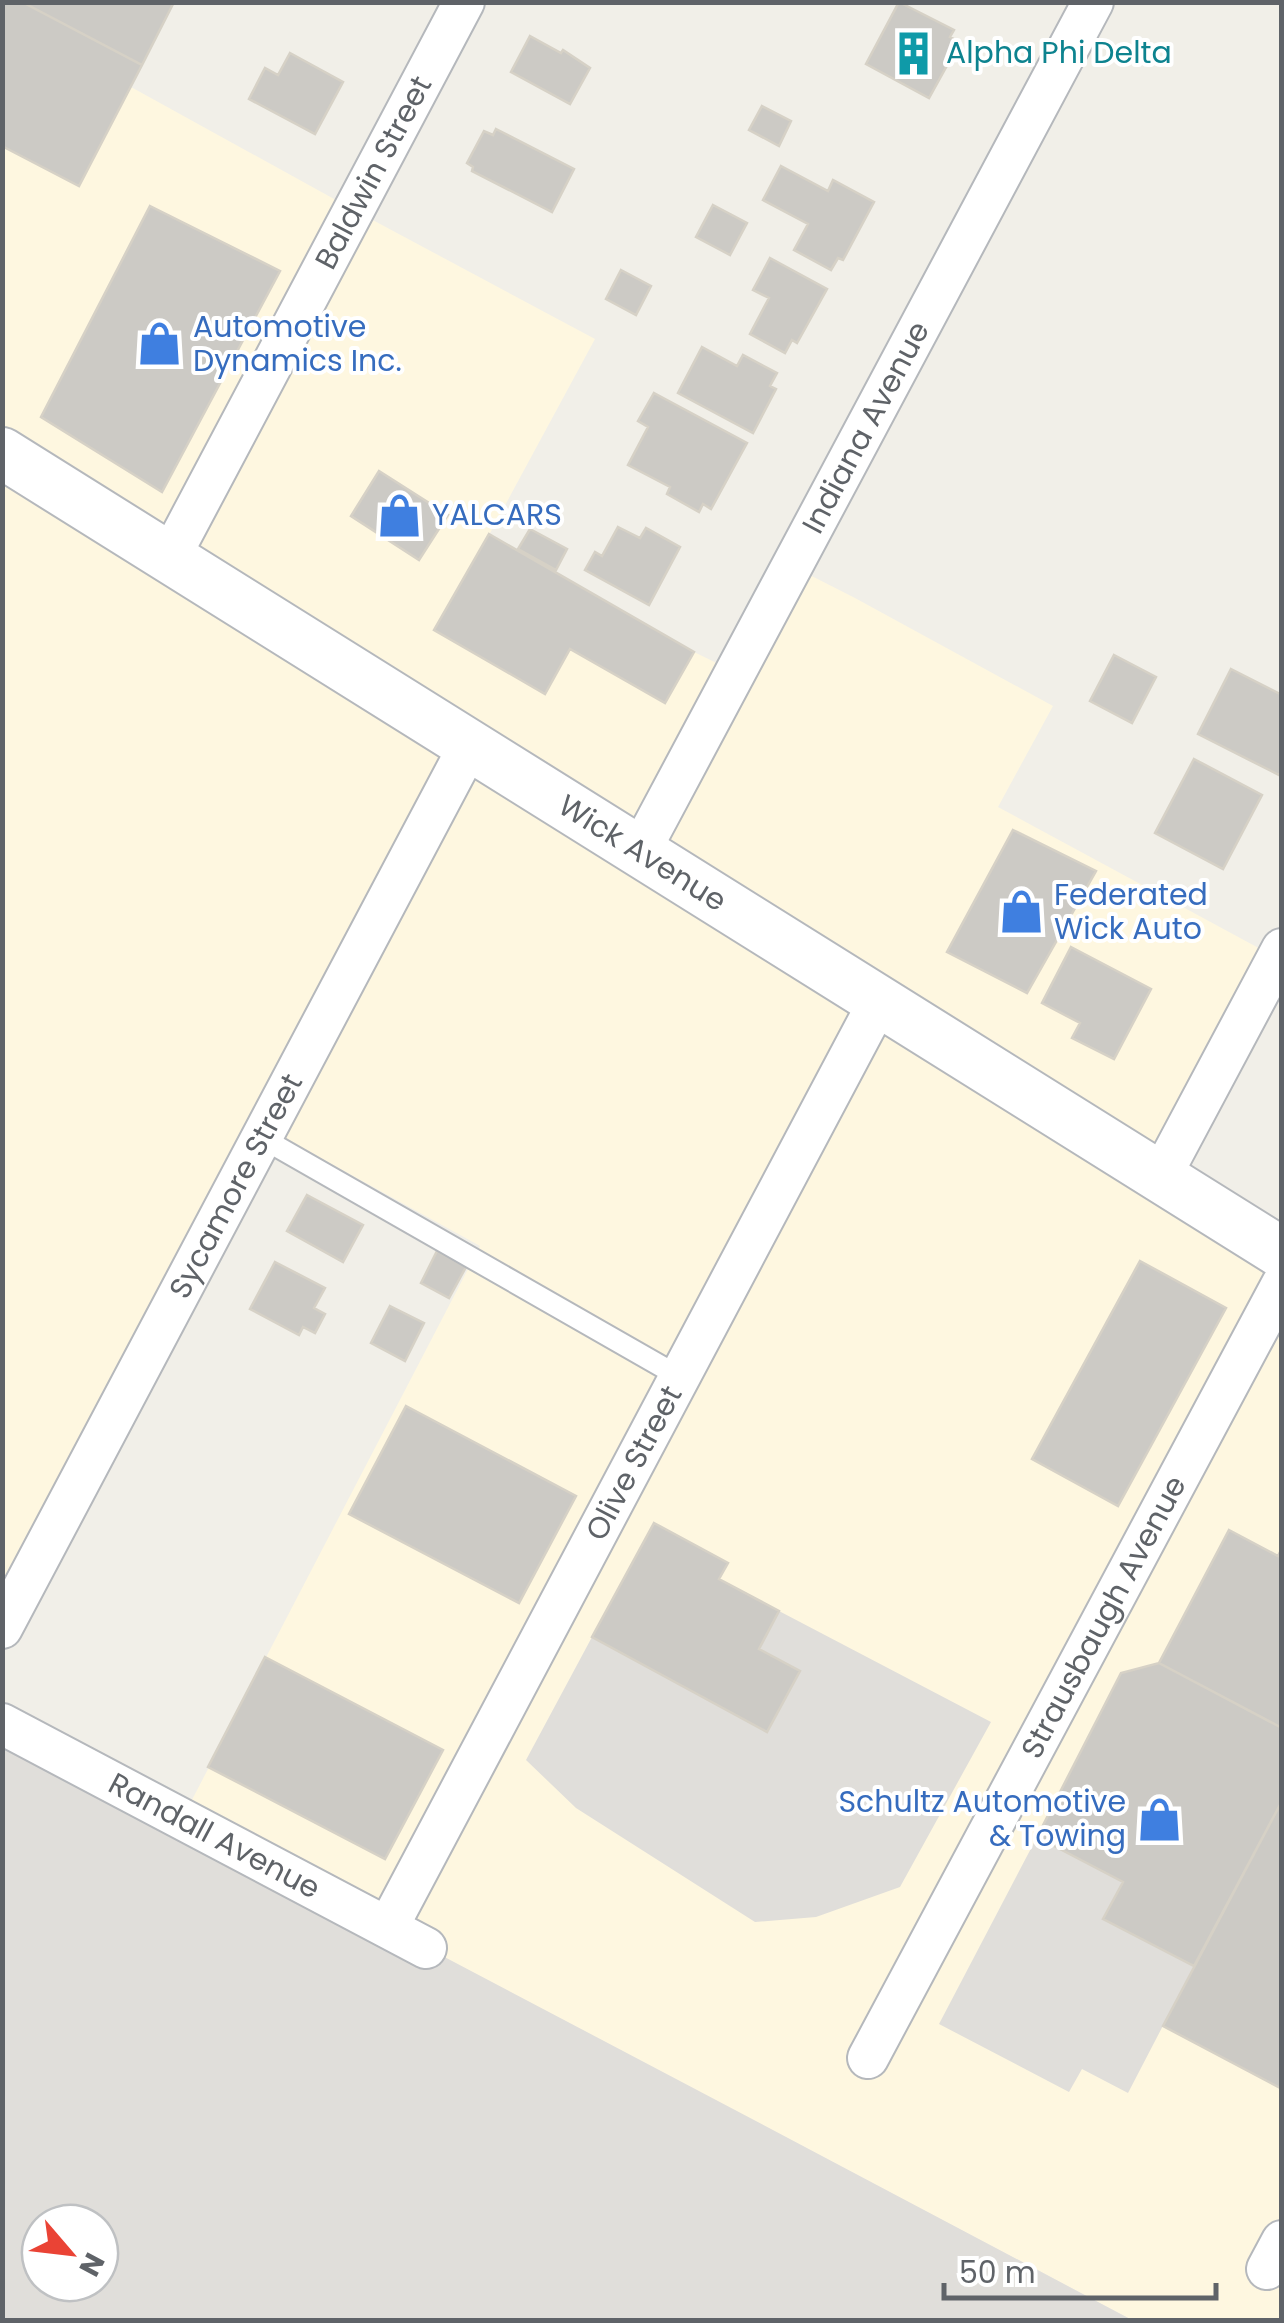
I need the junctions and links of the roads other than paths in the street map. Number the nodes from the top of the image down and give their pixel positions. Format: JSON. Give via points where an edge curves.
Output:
{"nodes":[{"id":1,"x":464,"y":2,"type":"edge"},
{"id":2,"x":1092,"y":2,"type":"edge"},
{"id":3,"x":2,"y":453,"type":"edge"},
{"id":4,"x":170,"y":557,"type":"junction"},
{"id":5,"x":470,"y":744,"type":"junction"},
{"id":6,"x":640,"y":851,"type":"junction"},
{"id":7,"x":1282,"y":949,"type":"edge"},
{"id":8,"x":879,"y":1001,"type":"junction"},
{"id":9,"x":262,"y":1138,"type":"junction"},
{"id":10,"x":1160,"y":1176,"type":"junction"},
{"id":11,"x":1282,"y":1253,"type":"edge"},
{"id":12,"x":1282,"y":1284,"type":"edge"},
{"id":13,"x":680,"y":1377,"type":"junction"},
{"id":14,"x":2,"y":1628,"type":"edge"},
{"id":15,"x":2,"y":1724,"type":"edge"},
{"id":16,"x":388,"y":1928,"type":"junction"},
{"id":17,"x":426,"y":1948,"type":"dead end"},
{"id":18,"x":868,"y":2058,"type":"dead end"}],
"edges":[{"from":1,"to":4,"type":"street","name":"Baldwin Street"},
{"from":2,"to":6,"type":"street","name":"Indiana Avenue"},
{"from":3,"to":4,"type":"street","name":"Wick Avenue"},
{"from":4,"to":5,"type":"street","name":"Wick Avenue"},
{"from":5,"to":6,"type":"street","name":"Wick Avenue"},
{"from":5,"to":9,"type":"street","name":"Sycamore Street"},
{"from":6,"to":8,"type":"street","name":"Wick Avenue"},
{"from":7,"to":10,"type":"street"},
{"from":8,"to":10,"type":"street","name":"Wick Avenue"},
{"from":8,"to":13,"type":"street","name":"Olive Street"},
{"from":9,"to":13,"type":"lane"},
{"from":9,"to":14,"type":"street","name":"Sycamore Street"},
{"from":10,"to":11,"type":"street","name":"Wick Avenue"},
{"from":12,"to":18,"type":"street","name":"Strausbaugh Avenue"},
{"from":13,"to":16,"type":"street","name":"Olive Street"},
{"from":15,"to":16,"type":"street","name":"Randall Avenue"},
{"from":16,"to":17,"type":"street","name":"Randall Avenue"}]}
